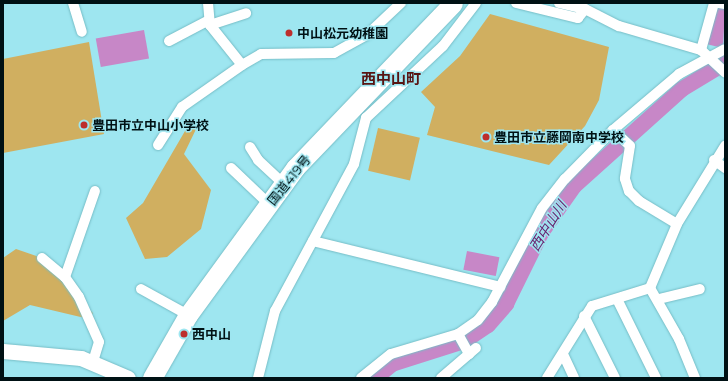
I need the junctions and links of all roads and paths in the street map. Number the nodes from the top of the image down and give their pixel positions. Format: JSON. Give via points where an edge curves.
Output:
{"nodes":[{"id":1,"x":73,"y":3,"type":"edge"},
{"id":2,"x":208,"y":3,"type":"edge"},
{"id":3,"x":401,"y":3,"type":"edge"},
{"id":4,"x":453,"y":3,"type":"edge"},
{"id":5,"x":476,"y":3,"type":"edge"},
{"id":6,"x":516,"y":3,"type":"edge"},
{"id":7,"x":559,"y":3,"type":"edge"},
{"id":8,"x":714,"y":3,"type":"edge"},
{"id":9,"x":720,"y":3,"type":"edge"},
{"id":10,"x":725,"y":4,"type":"edge"},
{"id":11,"x":585,"y":9,"type":"junction"},
{"id":12,"x":246,"y":13,"type":"dead end"},
{"id":13,"x":209,"y":22,"type":"junction"},
{"id":14,"x":82,"y":32,"type":"dead end"},
{"id":15,"x":169,"y":41,"type":"dead end"},
{"id":16,"x":725,"y":49,"type":"edge"},
{"id":17,"x":701,"y":50,"type":"junction"},
{"id":18,"x":712,"y":59,"type":"junction"},
{"id":19,"x":242,"y":65,"type":"junction"},
{"id":20,"x":725,"y":72,"type":"edge"},
{"id":21,"x":615,"y":131,"type":"junction"},
{"id":22,"x":158,"y":145,"type":"dead end"},
{"id":23,"x":725,"y":146,"type":"edge"},
{"id":24,"x":250,"y":147,"type":"dead end"},
{"id":25,"x":714,"y":160,"type":"junction"},
{"id":26,"x":231,"y":168,"type":"dead end"},
{"id":27,"x":725,"y":168,"type":"edge"},
{"id":28,"x":284,"y":184,"type":"junction"},
{"id":29,"x":95,"y":191,"type":"dead end"},
{"id":30,"x":269,"y":204,"type":"junction"},
{"id":31,"x":677,"y":224,"type":"junction"},
{"id":32,"x":313,"y":241,"type":"junction"},
{"id":33,"x":42,"y":258,"type":"dead end"},
{"id":34,"x":65,"y":277,"type":"junction"},
{"id":35,"x":500,"y":287,"type":"junction"},
{"id":36,"x":650,"y":288,"type":"junction"},
{"id":37,"x":141,"y":289,"type":"dead end"},
{"id":38,"x":700,"y":289,"type":"dead end"},
{"id":39,"x":617,"y":299,"type":"junction"},
{"id":40,"x":659,"y":299,"type":"junction"},
{"id":41,"x":188,"y":315,"type":"junction"},
{"id":42,"x":584,"y":316,"type":"junction"},
{"id":43,"x":459,"y":336,"type":"junction"},
{"id":44,"x":3,"y":351,"type":"edge"},
{"id":45,"x":563,"y":354,"type":"junction"},
{"id":46,"x":93,"y":362,"type":"junction"},
{"id":47,"x":128,"y":378,"type":"edge"},
{"id":48,"x":152,"y":378,"type":"edge"},
{"id":49,"x":258,"y":378,"type":"edge"},
{"id":50,"x":361,"y":378,"type":"edge"},
{"id":51,"x":441,"y":378,"type":"edge"},
{"id":52,"x":547,"y":378,"type":"edge"},
{"id":53,"x":574,"y":378,"type":"edge"},
{"id":54,"x":615,"y":378,"type":"edge"},
{"id":55,"x":656,"y":378,"type":"edge"},
{"id":56,"x":695,"y":378,"type":"edge"}],
"edges":[{"from":1,"to":14,"type":"street"},
{"from":2,"to":13,"type":"street"},
{"from":3,"to":19,"type":"street","via":[[367,35],[334,53],[261,54]]},
{"from":4,"to":28,"type":"highway","name":"国道419号"},
{"from":5,"to":32,"type":"street","via":[[443,46],[369,114],[354,164]]},
{"from":6,"to":11,"type":"street","via":[[578,18]]},
{"from":7,"to":11,"type":"street"},
{"from":8,"to":17,"type":"street"},
{"from":9,"to":10,"type":"street"},
{"from":11,"to":17,"type":"street","via":[[620,26]]},
{"from":12,"to":13,"type":"street"},
{"from":13,"to":15,"type":"street"},
{"from":13,"to":19,"type":"street"},
{"from":16,"to":18,"type":"street"},
{"from":17,"to":18,"type":"street"},
{"from":18,"to":20,"type":"street"},
{"from":18,"to":21,"type":"street","via":[[679,74]]},
{"from":19,"to":22,"type":"street","via":[[182,107]]},
{"from":21,"to":31,"type":"street","via":[[628,144],[625,179],[629,191],[639,201]]},
{"from":21,"to":35,"type":"street","via":[[564,179],[542,208]]},
{"from":23,"to":25,"type":"street"},
{"from":24,"to":28,"type":"street","via":[[258,160]]},
{"from":25,"to":27,"type":"street"},
{"from":25,"to":31,"type":"street"},
{"from":26,"to":30,"type":"street"},
{"from":28,"to":30,"type":"highway","name":"国道419号"},
{"from":29,"to":34,"type":"street"},
{"from":30,"to":41,"type":"highway","name":"国道419号"},
{"from":31,"to":36,"type":"street"},
{"from":32,"to":35,"type":"street"},
{"from":32,"to":49,"type":"street","via":[[275,311]]},
{"from":33,"to":34,"type":"street"},
{"from":34,"to":46,"type":"street","via":[[79,297],[99,342]]},
{"from":35,"to":43,"type":"street","via":[[478,320]]},
{"from":36,"to":39,"type":"street"},
{"from":36,"to":40,"type":"street"},
{"from":37,"to":41,"type":"street"},
{"from":38,"to":40,"type":"street"},
{"from":39,"to":42,"type":"street","via":[[592,306]]},
{"from":39,"to":55,"type":"street"},
{"from":40,"to":56,"type":"street"},
{"from":41,"to":48,"type":"highway","name":"国道419号"},
{"from":42,"to":45,"type":"street"},
{"from":42,"to":54,"type":"street"},
{"from":43,"to":50,"type":"street","via":[[391,354]]},
{"from":43,"to":51,"type":"street","via":[[470,351]]},
{"from":44,"to":46,"type":"street","via":[[37,352]]},
{"from":45,"to":52,"type":"street"},
{"from":45,"to":53,"type":"street"},
{"from":46,"to":47,"type":"street"}]}
